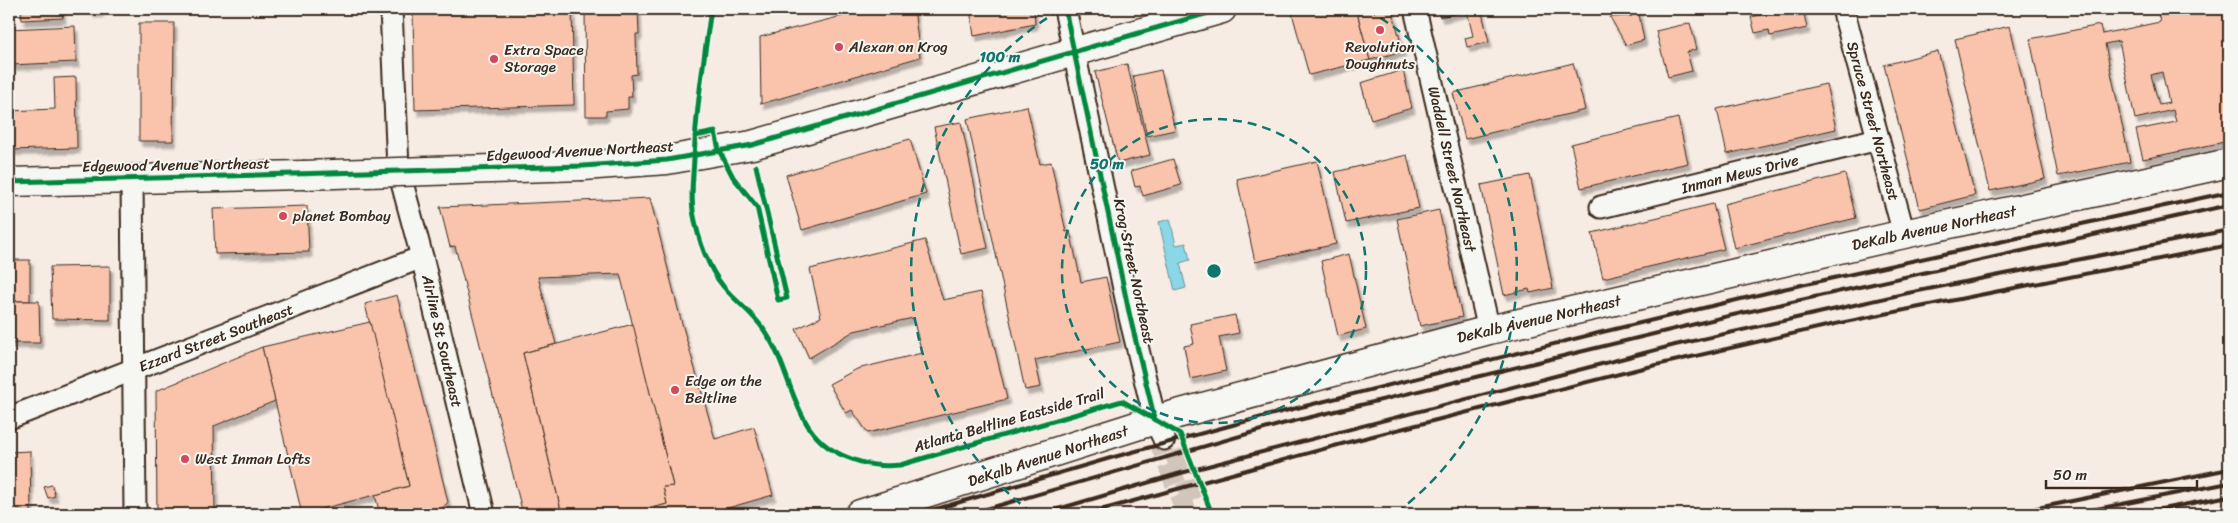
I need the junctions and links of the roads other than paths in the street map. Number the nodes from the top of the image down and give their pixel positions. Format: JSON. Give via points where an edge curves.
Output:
{"nodes":[{"id":1,"x":391,"y":9,"type":"edge"},
{"id":2,"x":1065,"y":9,"type":"edge"},
{"id":3,"x":1222,"y":9,"type":"edge"},
{"id":4,"x":1415,"y":9,"type":"edge"},
{"id":5,"x":1843,"y":9,"type":"edge"},
{"id":6,"x":1074,"y":51,"type":"junction"},
{"id":7,"x":1878,"y":140,"type":"junction"},
{"id":8,"x":2229,"y":164,"type":"edge"},
{"id":9,"x":132,"y":179,"type":"junction"},
{"id":10,"x":9,"y":182,"type":"edge"},
{"id":11,"x":1601,"y":207,"type":"dead end"},
{"id":12,"x":1904,"y":234,"type":"junction"},
{"id":13,"x":422,"y":257,"type":"junction"},
{"id":14,"x":1489,"y":330,"type":"junction"},
{"id":15,"x":134,"y":370,"type":"junction"},
{"id":16,"x":9,"y":418,"type":"edge"},
{"id":17,"x":1160,"y":430,"type":"junction"},
{"id":18,"x":135,"y":514,"type":"edge"},
{"id":19,"x":484,"y":514,"type":"edge"},
{"id":20,"x":860,"y":514,"type":"edge"}],
"edges":[{"from":1,"to":13,"type":"street","name":"Airline St Southeast","via":[[398,168]]},
{"from":2,"to":6,"type":"street","name":"Krog Street Northeast"},
{"from":3,"to":6,"type":"main road","name":"Edgewood Avenue Northeast"},
{"from":4,"to":14,"type":"street","name":"Waddell Street Northeast"},
{"from":5,"to":7,"type":"street","name":"Spruce Street Northeast"},
{"from":6,"to":9,"type":"main road","name":"Edgewood Avenue Northeast","bridge":true,"via":[[760,142],[667,160],[583,166]]},
{"from":6,"to":17,"type":"street","name":"Krog Street Northeast","via":[[1130,317]]},
{"from":7,"to":11,"type":"street","name":"Inman Mews Drive"},
{"from":7,"to":12,"type":"street","name":"Spruce Street Northeast"},
{"from":8,"to":12,"type":"main road","name":"DeKalb Avenue Northeast"},
{"from":9,"to":10,"type":"main road","name":"Edgewood Avenue Northeast"},
{"from":9,"to":15,"type":"street"},
{"from":12,"to":14,"type":"main road","name":"DeKalb Avenue Northeast"},
{"from":13,"to":15,"type":"street","name":"Ezzard Street Southeast"},
{"from":13,"to":19,"type":"street","name":"Airline St Southeast"},
{"from":14,"to":17,"type":"main road","name":"DeKalb Avenue Northeast"},
{"from":15,"to":16,"type":"street","name":"Ezzard Street Southeast"},
{"from":15,"to":18,"type":"street"},
{"from":17,"to":20,"type":"main road","name":"DeKalb Avenue Northeast"}]}
